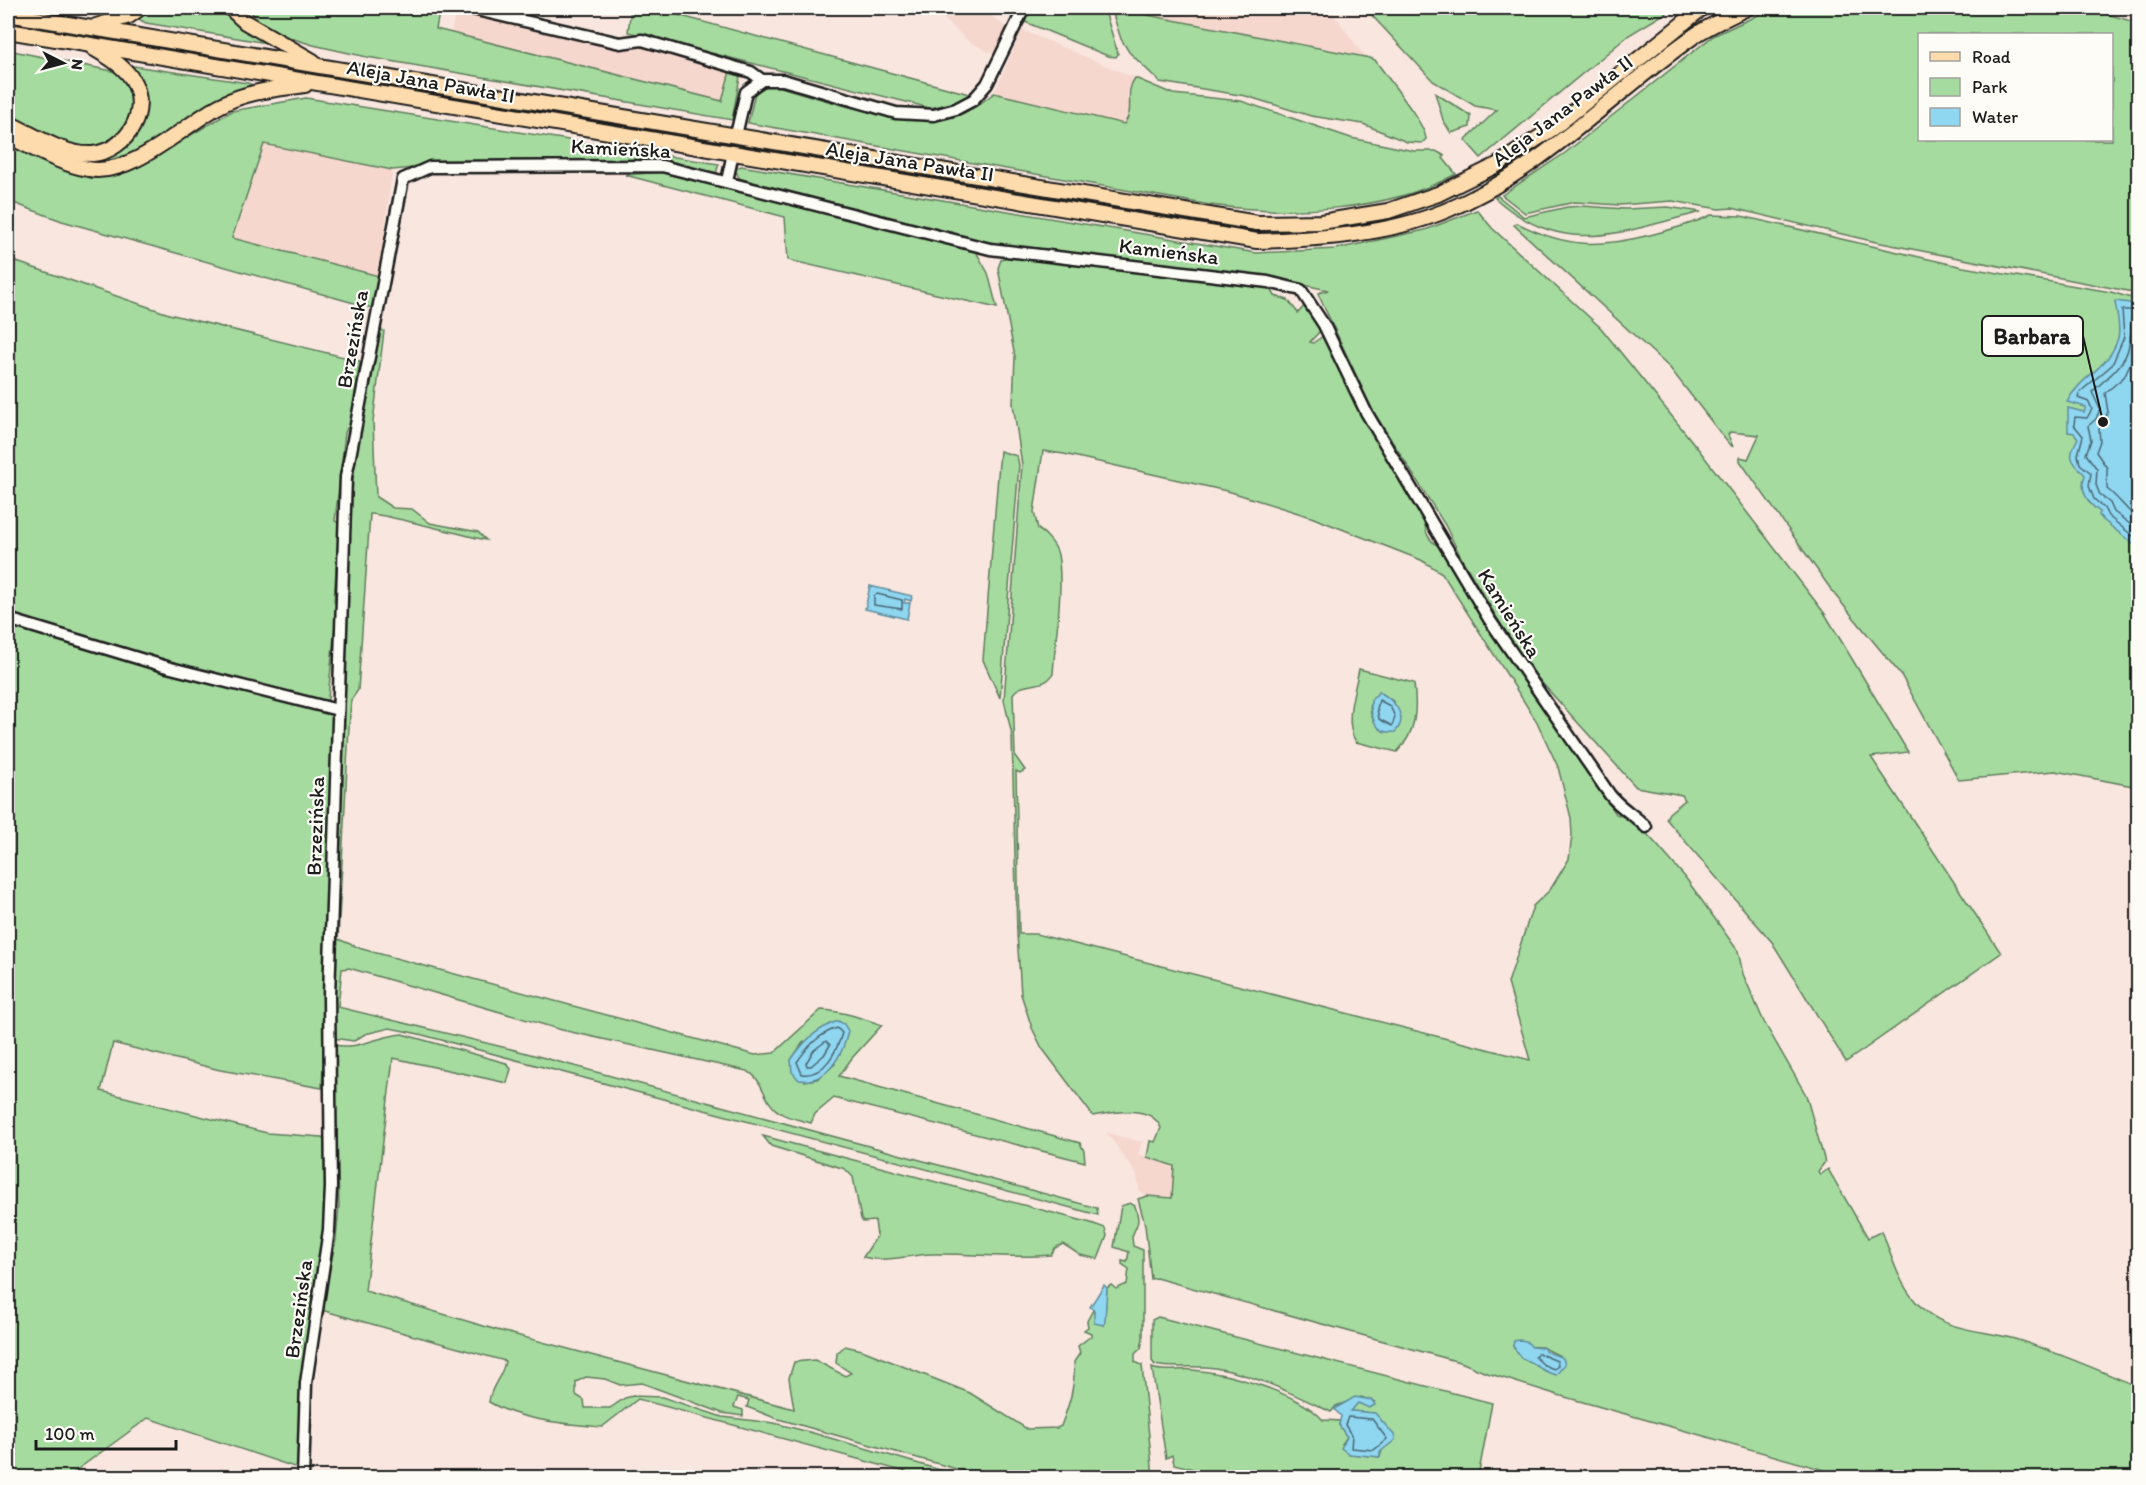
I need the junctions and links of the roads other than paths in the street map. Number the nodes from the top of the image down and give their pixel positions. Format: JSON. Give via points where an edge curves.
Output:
{"nodes":[{"id":1,"x":140,"y":8,"type":"edge"},
{"id":2,"x":230,"y":8,"type":"edge"},
{"id":3,"x":468,"y":8,"type":"edge"},
{"id":4,"x":1024,"y":8,"type":"edge"},
{"id":5,"x":1702,"y":8,"type":"edge"},
{"id":6,"x":1746,"y":8,"type":"edge"},
{"id":7,"x":8,"y":14,"type":"edge"},
{"id":8,"x":88,"y":27,"type":"junction"},
{"id":9,"x":8,"y":31,"type":"edge"},
{"id":10,"x":86,"y":44,"type":"junction"},
{"id":11,"x":323,"y":66,"type":"junction"},
{"id":12,"x":762,"y":80,"type":"junction"},
{"id":13,"x":321,"y":84,"type":"junction"},
{"id":14,"x":8,"y":123,"type":"edge"},
{"id":15,"x":736,"y":135,"type":"junction"},
{"id":16,"x":8,"y":136,"type":"edge"},
{"id":17,"x":733,"y":153,"type":"junction"},
{"id":18,"x":403,"y":179,"type":"joint"},
{"id":19,"x":727,"y":181,"type":"junction"},
{"id":20,"x":8,"y":619,"type":"edge"},
{"id":21,"x":338,"y":710,"type":"junction"},
{"id":22,"x":1646,"y":827,"type":"dead end"},
{"id":23,"x":303,"y":1478,"type":"edge"}],
"edges":[{"from":1,"to":8,"type":"main road","via":[[129,16]]},
{"from":2,"to":11,"type":"main road","via":[[254,28]]},
{"from":3,"to":12,"type":"street","via":[[620,43],[642,40],[751,72]]},
{"from":4,"to":12,"type":"street","via":[[987,84],[973,100],[956,109],[934,115],[896,113],[783,80]]},
{"from":5,"to":15,"type":"main road","name":"Aleja Jana Pawła II","via":[[1552,129],[1497,165],[1438,194],[1388,211],[1321,222],[1257,223]]},
{"from":6,"to":17,"type":"main road","name":"Aleja Jana Pawła II","via":[[1696,35],[1511,177],[1445,211],[1391,227],[1323,239],[1257,241]]},
{"from":7,"to":8,"type":"main road","name":"Aleja Jana Pawła II"},
{"from":8,"to":11,"type":"main road","name":"Aleja Jana Pawła II"},
{"from":9,"to":10,"type":"main road","name":"Aleja Jana Pawła II"},
{"from":10,"to":13,"type":"main road","name":"Aleja Jana Pawła II"},
{"from":10,"to":14,"type":"main road","via":[[109,57],[132,79],[139,95],[138,116],[129,134],[115,147],[93,154],[71,152]]},
{"from":11,"to":15,"type":"main road","name":"Aleja Jana Pawła II"},
{"from":12,"to":15,"type":"street","via":[[746,92]]},
{"from":13,"to":16,"type":"main road","via":[[236,98],[141,157],[113,167],[90,170]]},
{"from":13,"to":17,"type":"main road","name":"Aleja Jana Pawła II"},
{"from":17,"to":19,"type":"street"},
{"from":18,"to":19,"type":"street","name":"Kamieńska","via":[[430,167],[568,165],[662,166]]},
{"from":18,"to":21,"type":"street","name":"Brzezińska","via":[[346,477]]},
{"from":19,"to":22,"type":"street","name":"Kamieńska","via":[[990,249],[1268,282],[1301,290],[1324,325],[1366,412],[1501,638],[1610,795]]},
{"from":20,"to":21,"type":"street","via":[[167,667]]},
{"from":21,"to":23,"type":"street","name":"Brzezińska","via":[[328,1030],[331,1198],[306,1383]]}]}
